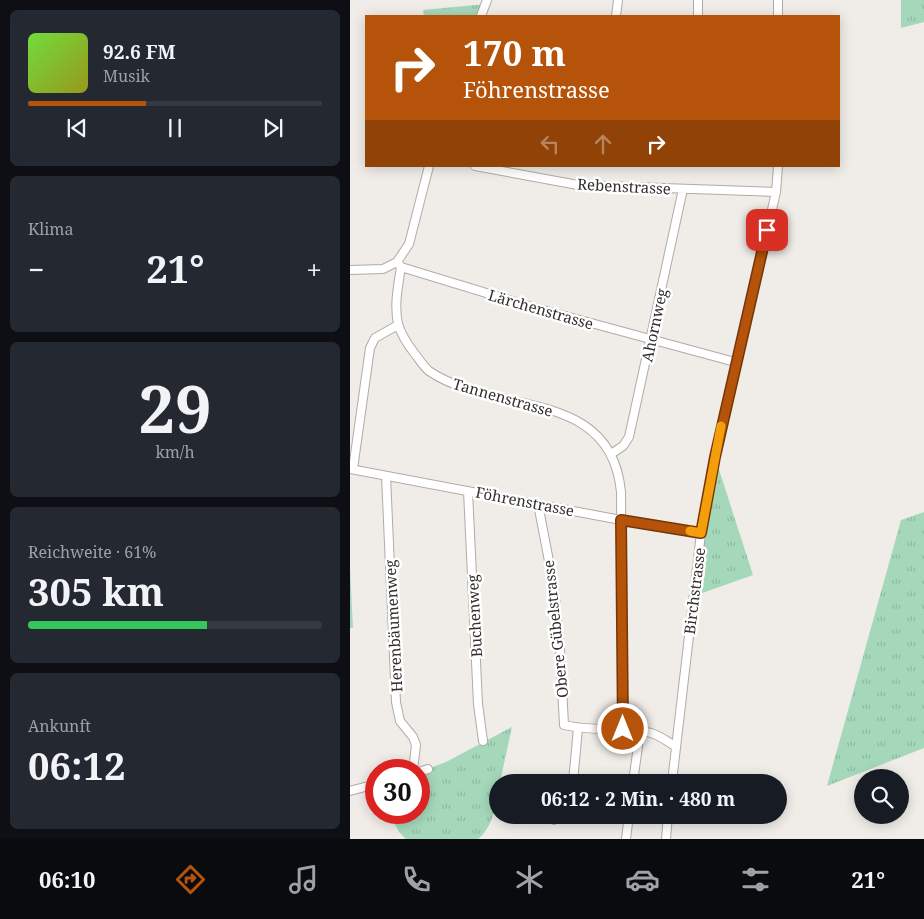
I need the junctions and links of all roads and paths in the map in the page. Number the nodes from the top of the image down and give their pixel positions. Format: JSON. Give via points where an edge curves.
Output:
{"nodes":[{"id":1,"x":487,"y":0,"type":"edge"},
{"id":2,"x":618,"y":0,"type":"edge"},
{"id":3,"x":698,"y":0,"type":"edge"},
{"id":4,"x":778,"y":0,"type":"edge"},
{"id":5,"x":481,"y":15,"type":"edge"},
{"id":6,"x":616,"y":15,"type":"edge"},
{"id":7,"x":698,"y":15,"type":"edge"},
{"id":8,"x":778,"y":15,"type":"edge"},
{"id":9,"x":429,"y":167,"type":"edge"},
{"id":10,"x":479,"y":167,"type":"edge"},
{"id":11,"x":778,"y":167,"type":"edge"},
{"id":12,"x":683,"y":189,"type":"junction"},
{"id":13,"x":776,"y":192,"type":"junction"},
{"id":14,"x":399,"y":264,"type":"junction"},
{"id":15,"x":350,"y":270,"type":"edge"},
{"id":16,"x":398,"y":325,"type":"junction"},
{"id":17,"x":651,"y":339,"type":"junction"},
{"id":18,"x":735,"y":362,"type":"junction"},
{"id":19,"x":612,"y":454,"type":"junction"},
{"id":20,"x":351,"y":469,"type":"edge"},
{"id":21,"x":386,"y":476,"type":"junction"},
{"id":22,"x":468,"y":491,"type":"junction"},
{"id":23,"x":538,"y":504,"type":"junction"},
{"id":24,"x":621,"y":520,"type":"junction"},
{"id":25,"x":701,"y":533,"type":"junction"},
{"id":26,"x":578,"y":728,"type":"junction"},
{"id":27,"x":623,"y":729,"type":"junction"},
{"id":28,"x":640,"y":732,"type":"junction"},
{"id":29,"x":483,"y":741,"type":"dead end"},
{"id":30,"x":675,"y":746,"type":"junction"},
{"id":31,"x":414,"y":759,"type":"edge"},
{"id":32,"x":574,"y":774,"type":"edge"},
{"id":33,"x":634,"y":774,"type":"edge"},
{"id":34,"x":673,"y":774,"type":"edge"},
{"id":35,"x":365,"y":787,"type":"edge"},
{"id":36,"x":350,"y":791,"type":"edge"},
{"id":37,"x":628,"y":824,"type":"edge"},
{"id":38,"x":667,"y":824,"type":"edge"},
{"id":39,"x":626,"y":839,"type":"edge"},
{"id":40,"x":666,"y":839,"type":"edge"}],
"edges":[{"from":1,"to":5,"type":"street"},
{"from":2,"to":6,"type":"street"},
{"from":3,"to":7,"type":"street"},
{"from":4,"to":8,"type":"street"},
{"from":9,"to":14,"type":"street","via":[[409,244]]},
{"from":10,"to":12,"type":"street","name":"Rebenstrasse","via":[[578,185]]},
{"from":11,"to":13,"type":"street","name":"Birchstrasse"},
{"from":12,"to":13,"type":"street","name":"Rebenstrasse"},
{"from":12,"to":17,"type":"street","name":"Ahornweg"},
{"from":13,"to":18,"type":"street","name":"Birchstrasse"},
{"from":14,"to":15,"type":"street"},
{"from":14,"to":16,"type":"street","name":"Tannenstrasse","via":[[396,294]]},
{"from":14,"to":17,"type":"street","name":"Lärchenstrasse","via":[[532,307]]},
{"from":16,"to":19,"type":"street","name":"Tannenstrasse","via":[[408,345],[428,370],[453,384],[559,412],[589,428]]},
{"from":16,"to":20,"type":"street","via":[[376,338],[370,348]]},
{"from":17,"to":18,"type":"street","name":"Lärchenstrasse"},
{"from":17,"to":19,"type":"street","name":"Ahornweg","via":[[629,437]]},
{"from":18,"to":25,"type":"street","name":"Birchstrasse"},
{"from":19,"to":24,"type":"street","name":"Tannenstrasse","via":[[620,481]]},
{"from":20,"to":21,"type":"street","name":"Föhrenstrasse"},
{"from":21,"to":22,"type":"street","name":"Föhrenstrasse"},
{"from":21,"to":31,"type":"street","name":"Herenbäumenweg","via":[[396,702],[400,721],[416,745]]},
{"from":22,"to":23,"type":"street","name":"Föhrenstrasse"},
{"from":22,"to":29,"type":"street","name":"Buchenweg","via":[[478,704]]},
{"from":23,"to":24,"type":"street","name":"Föhrenstrasse"},
{"from":23,"to":26,"type":"street","name":"Obere Gübelstrasse","via":[[554,587],[564,725]]},
{"from":24,"to":25,"type":"street","name":"Föhrenstrasse"},
{"from":24,"to":27,"type":"street","name":"Tannenstrasse"},
{"from":25,"to":30,"type":"street","name":"Birchstrasse"},
{"from":26,"to":27,"type":"street"},
{"from":26,"to":32,"type":"street"},
{"from":27,"to":28,"type":"street"},
{"from":28,"to":30,"type":"street","via":[[652,733]]},
{"from":28,"to":33,"type":"street"},
{"from":30,"to":34,"type":"street","name":"Birchstrasse"},
{"from":35,"to":36,"type":"street"},
{"from":37,"to":39,"type":"street"},
{"from":38,"to":40,"type":"street"}]}
